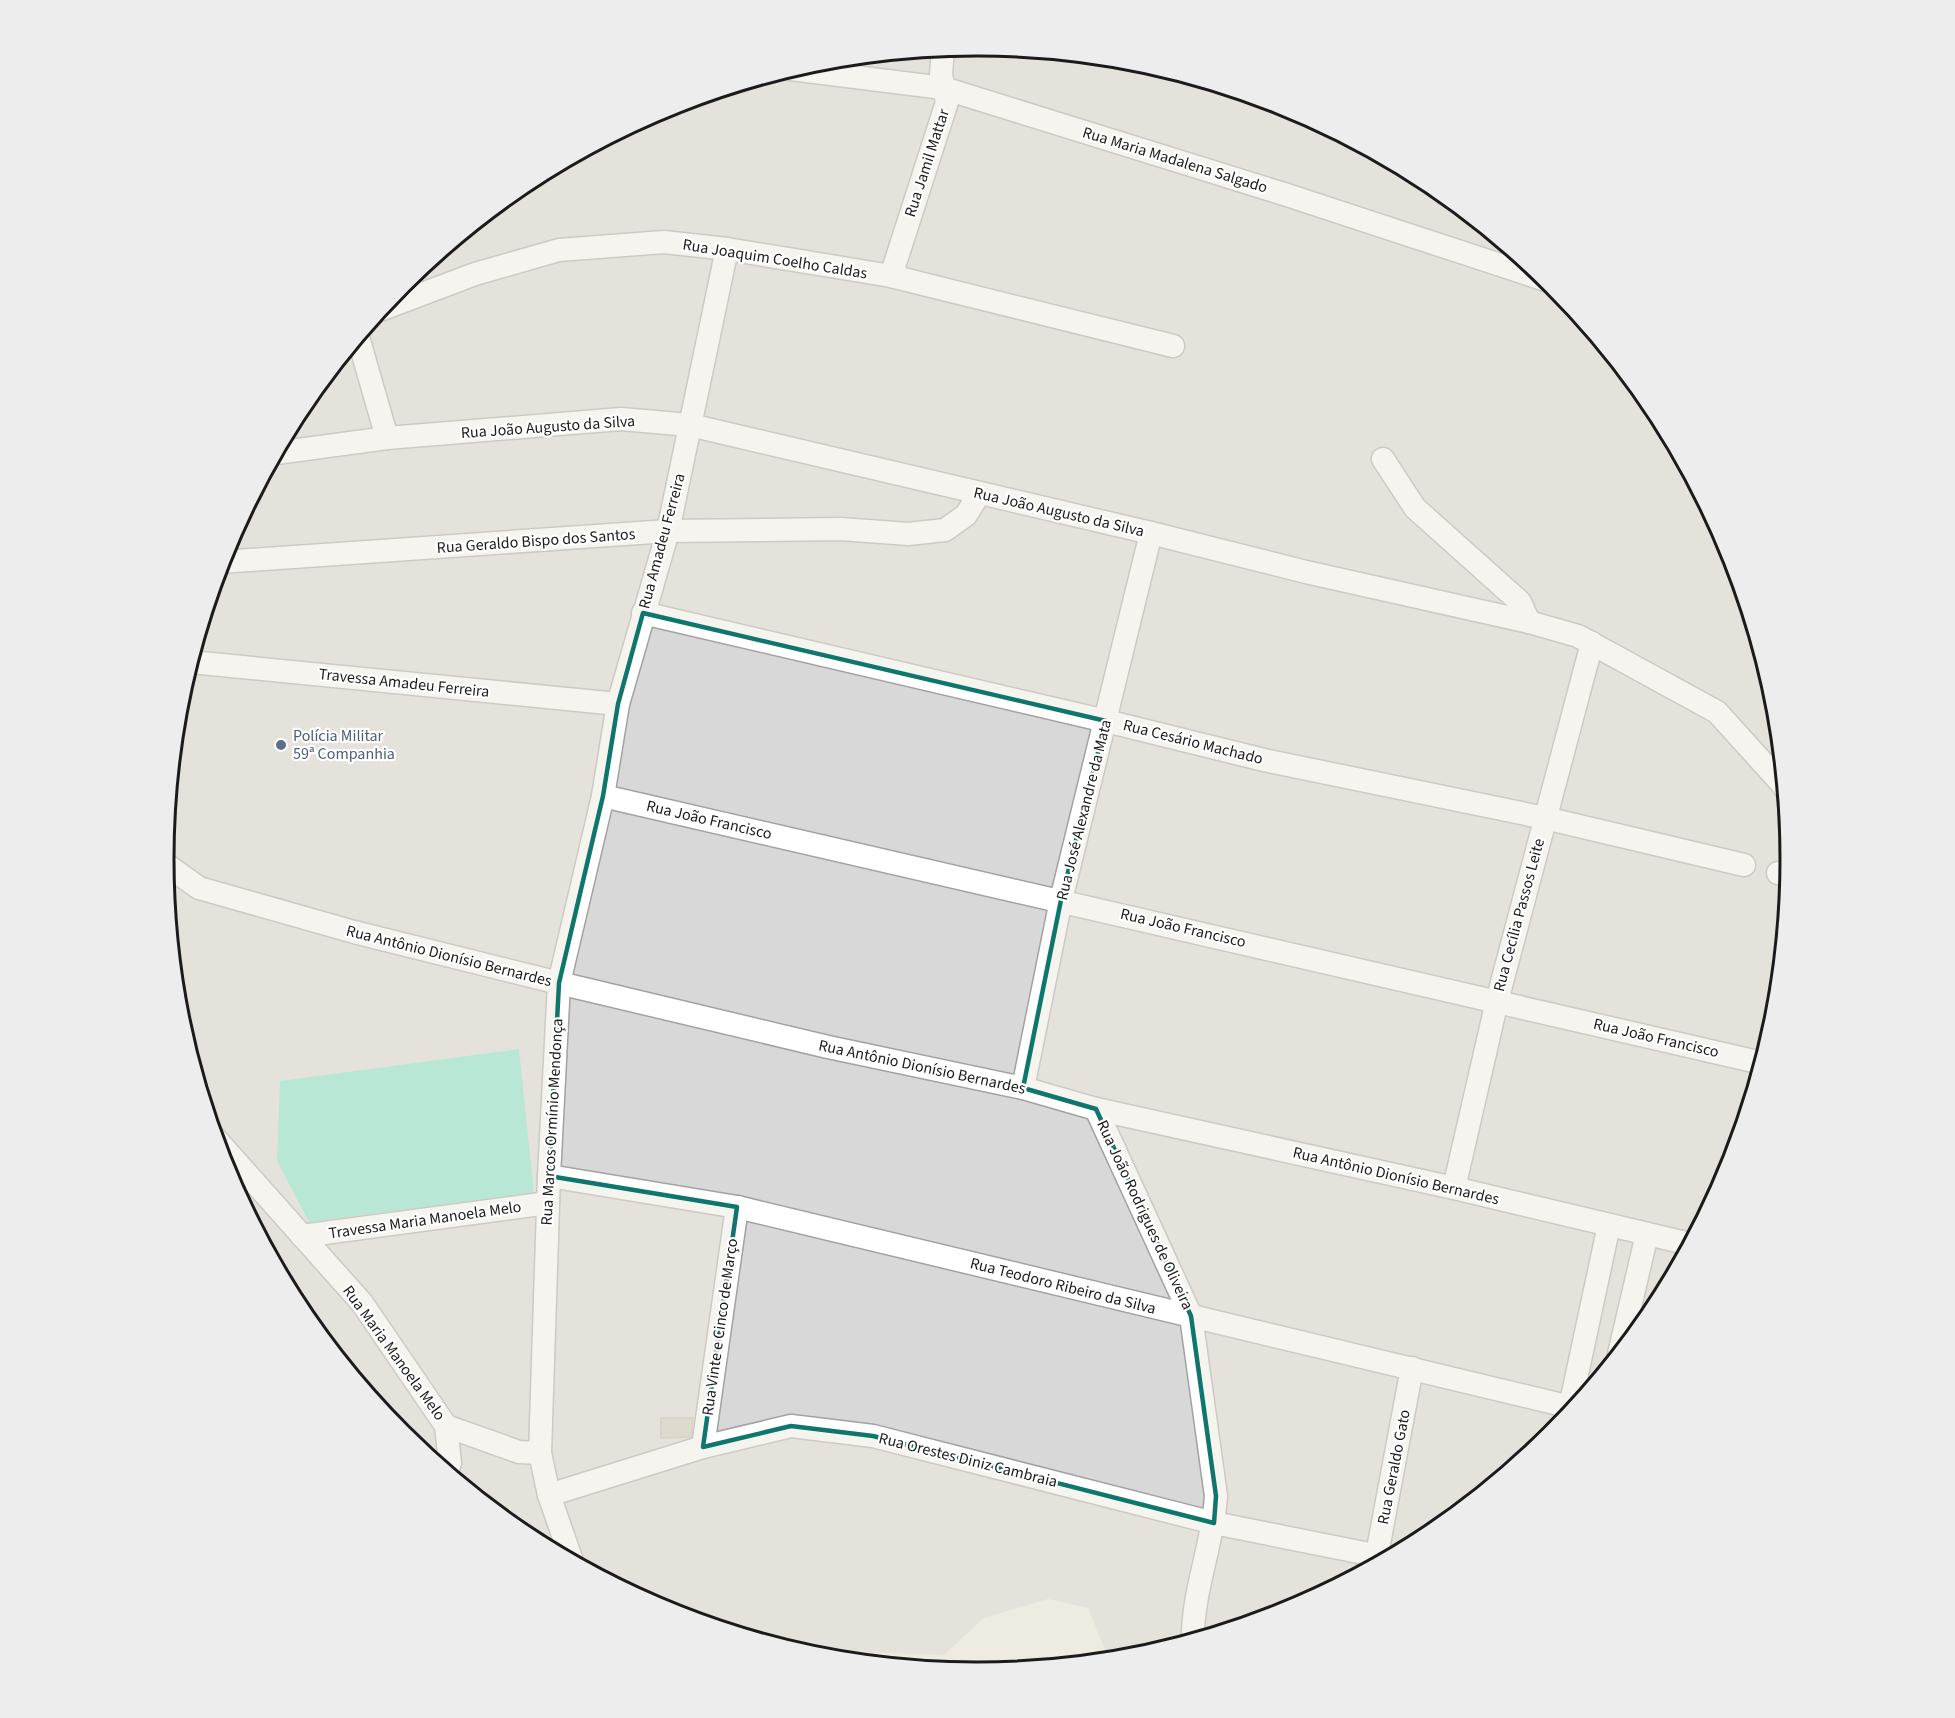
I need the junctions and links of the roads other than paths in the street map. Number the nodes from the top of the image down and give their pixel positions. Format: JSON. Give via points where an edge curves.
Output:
{"nodes":[{"id":1,"x":942,"y":57,"type":"edge"},
{"id":2,"x":816,"y":72,"type":"edge"},
{"id":3,"x":944,"y":88,"type":"junction"},
{"id":4,"x":727,"y":249,"type":"junction"},
{"id":5,"x":1528,"y":274,"type":"edge"},
{"id":6,"x":891,"y":276,"type":"junction"},
{"id":7,"x":397,"y":303,"type":"edge"},
{"id":8,"x":360,"y":345,"type":"edge"},
{"id":9,"x":1173,"y":346,"type":"dead end"},
{"id":10,"x":690,"y":425,"type":"junction"},
{"id":11,"x":387,"y":438,"type":"junction"},
{"id":12,"x":285,"y":452,"type":"edge"},
{"id":13,"x":1383,"y":459,"type":"dead end"},
{"id":14,"x":979,"y":494,"type":"junction"},
{"id":15,"x":668,"y":531,"type":"junction"},
{"id":16,"x":1151,"y":533,"type":"junction"},
{"id":17,"x":232,"y":561,"type":"edge"},
{"id":18,"x":643,"y":613,"type":"junction"},
{"id":19,"x":1529,"y":622,"type":"junction"},
{"id":20,"x":1592,"y":643,"type":"junction"},
{"id":21,"x":198,"y":663,"type":"edge"},
{"id":22,"x":618,"y":704,"type":"junction"},
{"id":23,"x":1106,"y":721,"type":"junction"},
{"id":24,"x":1776,"y":777,"type":"edge"},
{"id":25,"x":603,"y":796,"type":"junction"},
{"id":26,"x":1545,"y":818,"type":"junction"},
{"id":27,"x":1744,"y":865,"type":"dead end"},
{"id":28,"x":174,"y":870,"type":"edge"},
{"id":29,"x":1061,"y":900,"type":"junction"},
{"id":30,"x":559,"y":983,"type":"junction"},
{"id":31,"x":1497,"y":1001,"type":"junction"},
{"id":32,"x":1755,"y":1061,"type":"edge"},
{"id":33,"x":1023,"y":1088,"type":"junction"},
{"id":34,"x":1096,"y":1109,"type":"junction"},
{"id":35,"x":232,"y":1156,"type":"edge"},
{"id":36,"x":549,"y":1176,"type":"junction"},
{"id":37,"x":1454,"y":1188,"type":"junction"},
{"id":38,"x":548,"y":1203,"type":"junction"},
{"id":39,"x":737,"y":1207,"type":"junction"},
{"id":40,"x":1609,"y":1225,"type":"junction"},
{"id":41,"x":1647,"y":1234,"type":"junction"},
{"id":42,"x":302,"y":1236,"type":"junction"},
{"id":43,"x":1683,"y":1242,"type":"edge"},
{"id":44,"x":1191,"y":1316,"type":"junction"},
{"id":45,"x":1623,"y":1337,"type":"edge"},
{"id":46,"x":1412,"y":1368,"type":"junction"},
{"id":47,"x":1574,"y":1397,"type":"edge"},
{"id":48,"x":1566,"y":1406,"type":"edge"},
{"id":49,"x":446,"y":1426,"type":"junction"},
{"id":50,"x":703,"y":1447,"type":"junction"},
{"id":51,"x":540,"y":1453,"type":"junction"},
{"id":52,"x":450,"y":1464,"type":"edge"},
{"id":53,"x":549,"y":1495,"type":"junction"},
{"id":54,"x":1214,"y":1523,"type":"junction"},
{"id":55,"x":568,"y":1550,"type":"edge"},
{"id":56,"x":1381,"y":1554,"type":"edge"},
{"id":57,"x":1374,"y":1558,"type":"edge"},
{"id":58,"x":1193,"y":1633,"type":"edge"}],
"edges":[{"from":1,"to":3,"type":"street","name":"Rua Jamil Mattar"},
{"from":2,"to":3,"type":"street","name":"Rua Maria Madalena Salgado"},
{"from":3,"to":5,"type":"street","name":"Rua Maria Madalena Salgado"},
{"from":3,"to":6,"type":"street","name":"Rua Jamil Mattar","via":[[947,102]]},
{"from":4,"to":6,"type":"street","name":"Rua Joaquim Coelho Caldas"},
{"from":4,"to":7,"type":"street","name":"Rua Joaquim Coelho Caldas","via":[[664,242],[559,250],[475,274]]},
{"from":4,"to":10,"type":"street","name":"Rua Amadeu Ferreira"},
{"from":6,"to":9,"type":"street","name":"Rua Joaquim Coelho Caldas"},
{"from":8,"to":11,"type":"street"},
{"from":10,"to":11,"type":"street","name":"Rua João Augusto da Silva","via":[[621,419]]},
{"from":10,"to":14,"type":"street","name":"Rua João Augusto da Silva"},
{"from":10,"to":15,"type":"street","name":"Rua Amadeu Ferreira"},
{"from":11,"to":12,"type":"street","name":"Rua João Augusto da Silva"},
{"from":13,"to":19,"type":"street","via":[[1415,508],[1520,602]]},
{"from":14,"to":15,"type":"street","name":"Rua Geraldo Bispo dos Santos","via":[[966,515],[945,530],[908,534],[841,529]]},
{"from":14,"to":16,"type":"street","name":"Rua João Augusto da Silva"},
{"from":15,"to":17,"type":"street","name":"Rua Geraldo Bispo dos Santos"},
{"from":15,"to":18,"type":"street","name":"Rua Amadeu Ferreira"},
{"from":16,"to":19,"type":"street","name":"Rua João Augusto da Silva"},
{"from":16,"to":23,"type":"street","name":"Rua José Alexandre da Mata"},
{"from":18,"to":22,"type":"street","name":"Rua Amadeu Ferreira"},
{"from":18,"to":23,"type":"street","name":"Rua Cesário Machado"},
{"from":19,"to":20,"type":"street","name":"Rua João Augusto da Silva"},
{"from":20,"to":24,"type":"street","name":"Rua João Augusto da Silva","via":[[1717,712]]},
{"from":20,"to":26,"type":"street","name":"Rua Cecília Passos Leite"},
{"from":21,"to":22,"type":"street","name":"Travessa Amadeu Ferreira"},
{"from":22,"to":25,"type":"street","name":"Rua Amadeu Ferreira"},
{"from":23,"to":26,"type":"street","name":"Rua Cesário Machado","via":[[1264,760]]},
{"from":23,"to":29,"type":"street","name":"Rua José Alexandre da Mata"},
{"from":25,"to":29,"type":"street","name":"Rua João Francisco"},
{"from":25,"to":30,"type":"street","name":"Rua Marcos Ormínio Mendonça"},
{"from":26,"to":27,"type":"street","name":"Rua Cesário Machado"},
{"from":26,"to":31,"type":"street","name":"Rua Cecília Passos Leite"},
{"from":28,"to":30,"type":"street","name":"Rua Antônio Dionísio Bernardes","via":[[199,888]]},
{"from":29,"to":31,"type":"street","name":"Rua João Francisco"},
{"from":29,"to":33,"type":"street","name":"Rua José Alexandre da Mata"},
{"from":30,"to":33,"type":"street","name":"Rua Antônio Dionísio Bernardes","via":[[828,1047]]},
{"from":30,"to":36,"type":"street","name":"Rua Marcos Ormínio Mendonça"},
{"from":31,"to":32,"type":"street","name":"Rua João Francisco"},
{"from":31,"to":37,"type":"street","name":"Rua Cecília Passos Leite"},
{"from":33,"to":34,"type":"street","name":"Rua Antônio Dionísio Bernardes"},
{"from":34,"to":37,"type":"street","name":"Rua Antônio Dionísio Bernardes"},
{"from":34,"to":44,"type":"street","name":"Rua João Rodrigues de Oliveira"},
{"from":35,"to":42,"type":"street","name":"Rua Maria Manoela Melo"},
{"from":36,"to":38,"type":"street","name":"Rua Marcos Ormínio Mendonça"},
{"from":36,"to":39,"type":"street","name":"Rua Teodoro Ribeiro da Silva"},
{"from":37,"to":40,"type":"street","name":"Rua Antônio Dionísio Bernardes"},
{"from":38,"to":42,"type":"street","name":"Travessa Maria Manoela Melo"},
{"from":38,"to":51,"type":"street","name":"Rua Marcos Ormínio Mendonça"},
{"from":39,"to":44,"type":"street","name":"Rua Teodoro Ribeiro da Silva"},
{"from":39,"to":50,"type":"street","name":"Rua Vinte e Cinco de Março"},
{"from":40,"to":41,"type":"street","name":"Rua Antônio Dionísio Bernardes"},
{"from":40,"to":47,"type":"street"},
{"from":41,"to":43,"type":"street","name":"Rua Antônio Dionísio Bernardes"},
{"from":41,"to":45,"type":"street"},
{"from":42,"to":49,"type":"street","name":"Rua Maria Manoela Melo","via":[[362,1303]]},
{"from":44,"to":46,"type":"street","name":"Rua Teodoro Ribeiro da Silva"},
{"from":44,"to":54,"type":"street","name":"Rua João Rodrigues de Oliveira","via":[[1216,1496]]},
{"from":46,"to":48,"type":"street","name":"Rua Teodoro Ribeiro da Silva"},
{"from":46,"to":56,"type":"street","name":"Rua Geraldo Gato"},
{"from":49,"to":51,"type":"street","via":[[519,1452]]},
{"from":49,"to":52,"type":"street","name":"Rua Maria Manoela Melo"},
{"from":50,"to":53,"type":"street","name":"Rua Orestes Diniz Cambraia"},
{"from":50,"to":54,"type":"street","name":"Rua Orestes Diniz Cambraia","via":[[791,1426],[873,1436]]},
{"from":51,"to":53,"type":"street","name":"Rua Marcos Ormínio Mendonça"},
{"from":53,"to":55,"type":"street","name":"Rua Marcos Ormínio Mendonça"},
{"from":54,"to":57,"type":"street","name":"Rua Orestes Diniz Cambraia"},
{"from":54,"to":58,"type":"street","name":"Rua João Rodrigues de Oliveira"}]}
